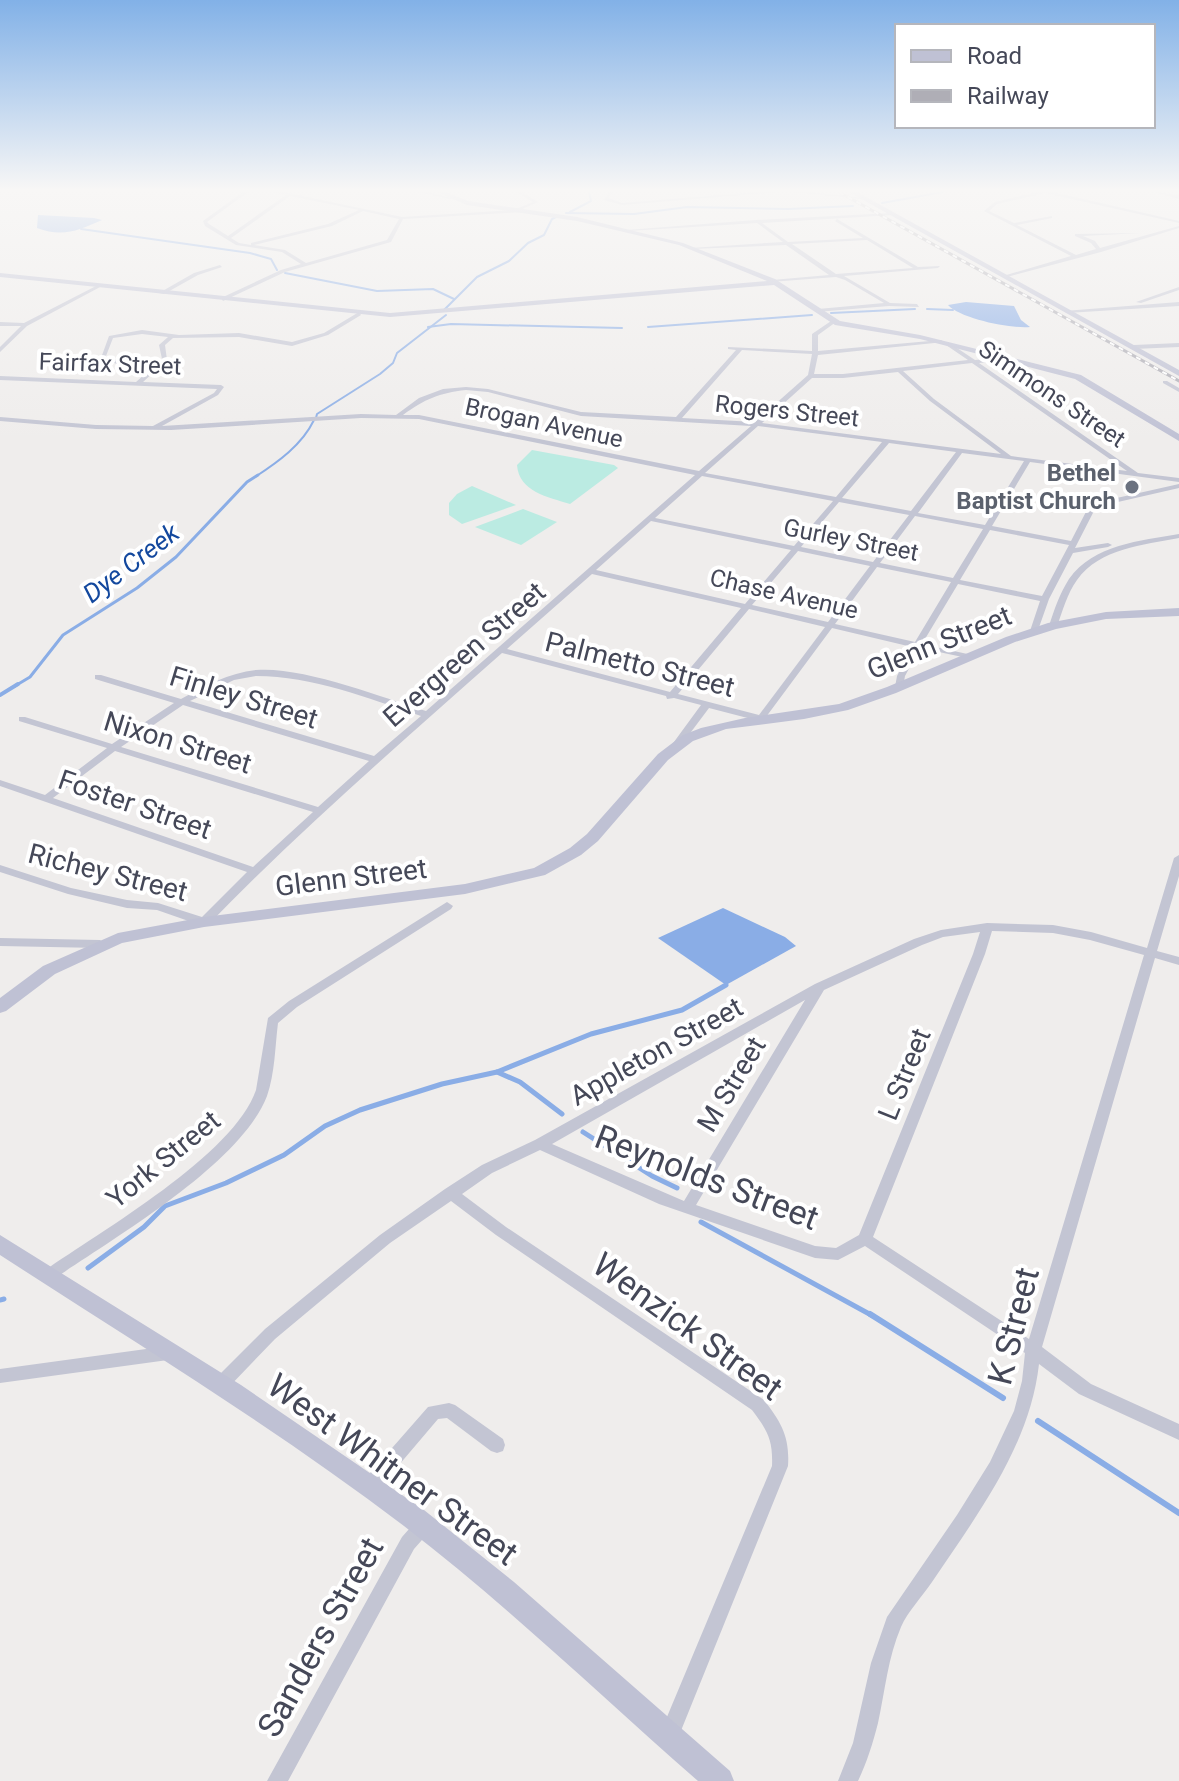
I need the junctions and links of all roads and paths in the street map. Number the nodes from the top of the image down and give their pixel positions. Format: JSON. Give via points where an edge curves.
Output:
{"nodes":[{"id":1,"x":1,"y":275,"type":"edge"},
{"id":2,"x":194,"y":275,"type":"edge"},
{"id":3,"x":278,"y":275,"type":"edge"},
{"id":4,"x":757,"y":275,"type":"edge"},
{"id":5,"x":847,"y":275,"type":"edge"},
{"id":6,"x":1002,"y":275,"type":"edge"},
{"id":7,"x":1012,"y":275,"type":"edge"},
{"id":8,"x":836,"y":276,"type":"junction"},
{"id":9,"x":1005,"y":277,"type":"junction"},
{"id":10,"x":774,"y":282,"type":"junction"},
{"id":11,"x":100,"y":286,"type":"junction"},
{"id":12,"x":1179,"y":288,"type":"edge"},
{"id":13,"x":162,"y":293,"type":"junction"},
{"id":14,"x":223,"y":299,"type":"junction"},
{"id":15,"x":889,"y":304,"type":"junction"},
{"id":16,"x":1179,"y":304,"type":"edge"},
{"id":17,"x":917,"y":306,"type":"dead end"},
{"id":18,"x":1136,"y":306,"type":"junction"},
{"id":19,"x":818,"y":311,"type":"junction"},
{"id":20,"x":1067,"y":311,"type":"junction"},
{"id":21,"x":359,"y":314,"type":"junction"},
{"id":22,"x":834,"y":321,"type":"junction"},
{"id":23,"x":0,"y":324,"type":"edge"},
{"id":24,"x":25,"y":325,"type":"junction"},
{"id":25,"x":172,"y":336,"type":"junction"},
{"id":26,"x":945,"y":343,"type":"junction"},
{"id":27,"x":1179,"y":345,"type":"edge"},
{"id":28,"x":1134,"y":347,"type":"junction"},
{"id":29,"x":730,"y":348,"type":"dead end"},
{"id":30,"x":740,"y":349,"type":"junction"},
{"id":31,"x":0,"y":350,"type":"edge"},
{"id":32,"x":816,"y":353,"type":"junction"},
{"id":33,"x":1006,"y":358,"type":"junction"},
{"id":34,"x":161,"y":363,"type":"junction"},
{"id":35,"x":974,"y":363,"type":"junction"},
{"id":36,"x":900,"y":371,"type":"junction"},
{"id":37,"x":1179,"y":373,"type":"edge"},
{"id":38,"x":811,"y":376,"type":"junction"},
{"id":39,"x":0,"y":378,"type":"edge"},
{"id":40,"x":1165,"y":382,"type":"dead end"},
{"id":41,"x":138,"y":383,"type":"junction"},
{"id":42,"x":1179,"y":390,"type":"edge"},
{"id":43,"x":399,"y":415,"type":"junction"},
{"id":44,"x":0,"y":419,"type":"edge"},
{"id":45,"x":678,"y":419,"type":"junction"},
{"id":46,"x":758,"y":424,"type":"junction"},
{"id":47,"x":154,"y":428,"type":"junction"},
{"id":48,"x":1179,"y":438,"type":"edge"},
{"id":49,"x":887,"y":441,"type":"junction"},
{"id":50,"x":960,"y":451,"type":"junction"},
{"id":51,"x":1009,"y":458,"type":"junction"},
{"id":52,"x":1028,"y":460,"type":"junction"},
{"id":53,"x":701,"y":474,"type":"junction"},
{"id":54,"x":1136,"y":474,"type":"junction"},
{"id":55,"x":1179,"y":483,"type":"edge"},
{"id":56,"x":835,"y":500,"type":"junction"},
{"id":57,"x":912,"y":514,"type":"junction"},
{"id":58,"x":649,"y":519,"type":"junction"},
{"id":59,"x":989,"y":528,"type":"junction"},
{"id":60,"x":1179,"y":529,"type":"edge"},
{"id":61,"x":1179,"y":536,"type":"edge"},
{"id":62,"x":1072,"y":548,"type":"junction"},
{"id":63,"x":793,"y":549,"type":"junction"},
{"id":64,"x":875,"y":565,"type":"junction"},
{"id":65,"x":591,"y":571,"type":"junction"},
{"id":66,"x":957,"y":581,"type":"junction"},
{"id":67,"x":1045,"y":599,"type":"junction"},
{"id":68,"x":745,"y":606,"type":"junction"},
{"id":69,"x":1179,"y":612,"type":"edge"},
{"id":70,"x":829,"y":625,"type":"junction"},
{"id":71,"x":1053,"y":626,"type":"junction"},
{"id":72,"x":1034,"y":631,"type":"junction"},
{"id":73,"x":918,"y":644,"type":"junction"},
{"id":74,"x":500,"y":650,"type":"junction"},
{"id":75,"x":969,"y":657,"type":"junction"},
{"id":76,"x":98,"y":677,"type":"dead end"},
{"id":77,"x":899,"y":687,"type":"junction"},
{"id":78,"x":670,"y":697,"type":"junction"},
{"id":79,"x":181,"y":701,"type":"junction"},
{"id":80,"x":706,"y":705,"type":"junction"},
{"id":81,"x":428,"y":715,"type":"junction"},
{"id":82,"x":22,"y":719,"type":"dead end"},
{"id":83,"x":765,"y":719,"type":"junction"},
{"id":84,"x":675,"y":746,"type":"junction"},
{"id":85,"x":116,"y":748,"type":"junction"},
{"id":86,"x":376,"y":760,"type":"junction"},
{"id":87,"x":0,"y":783,"type":"edge"},
{"id":88,"x":47,"y":798,"type":"junction"},
{"id":89,"x":320,"y":811,"type":"junction"},
{"id":90,"x":1179,"y":858,"type":"edge"},
{"id":91,"x":0,"y":868,"type":"edge"},
{"id":92,"x":254,"y":871,"type":"junction"},
{"id":93,"x":447,"y":906,"type":"dead end"},
{"id":94,"x":204,"y":922,"type":"junction"},
{"id":95,"x":987,"y":927,"type":"junction"},
{"id":96,"x":0,"y":942,"type":"edge"},
{"id":97,"x":100,"y":944,"type":"junction"},
{"id":98,"x":1151,"y":953,"type":"junction"},
{"id":99,"x":1179,"y":961,"type":"edge"},
{"id":100,"x":819,"y":987,"type":"junction"},
{"id":101,"x":0,"y":1007,"type":"edge"},
{"id":102,"x":540,"y":1144,"type":"junction"},
{"id":103,"x":450,"y":1193,"type":"junction"},
{"id":104,"x":687,"y":1208,"type":"junction"},
{"id":105,"x":865,"y":1239,"type":"junction"},
{"id":106,"x":0,"y":1244,"type":"edge"},
{"id":107,"x":49,"y":1275,"type":"junction"},
{"id":108,"x":1033,"y":1350,"type":"junction"},
{"id":109,"x":172,"y":1353,"type":"junction"},
{"id":110,"x":0,"y":1376,"type":"edge"},
{"id":111,"x":220,"y":1385,"type":"junction"},
{"id":112,"x":1179,"y":1432,"type":"edge"},
{"id":113,"x":497,"y":1445,"type":"dead end"},
{"id":114,"x":370,"y":1486,"type":"junction"},
{"id":115,"x":423,"y":1526,"type":"junction"},
{"id":116,"x":668,"y":1737,"type":"junction"},
{"id":117,"x":277,"y":1781,"type":"edge"},
{"id":118,"x":720,"y":1781,"type":"edge"},
{"id":119,"x":848,"y":1781,"type":"edge"}],
"edges":[{"from":1,"to":11,"type":"street"},
{"from":2,"to":13,"type":"street"},
{"from":3,"to":14,"type":"street"},
{"from":4,"to":10,"type":"street"},
{"from":5,"to":8,"type":"street"},
{"from":6,"to":9,"type":"street"},
{"from":7,"to":9,"type":"street"},
{"from":8,"to":10,"type":"street"},
{"from":8,"to":15,"type":"street"},
{"from":9,"to":20,"type":"street"},
{"from":10,"to":19,"type":"street"},
{"from":10,"to":21,"type":"street","via":[[411,315]]},
{"from":11,"to":13,"type":"street"},
{"from":11,"to":24,"type":"street"},
{"from":12,"to":18,"type":"street"},
{"from":13,"to":14,"type":"street"},
{"from":14,"to":21,"type":"street"},
{"from":15,"to":17,"type":"street"},
{"from":15,"to":19,"type":"street"},
{"from":16,"to":18,"type":"street"},
{"from":18,"to":20,"type":"street"},
{"from":19,"to":22,"type":"street"},
{"from":20,"to":28,"type":"street"},
{"from":21,"to":25,"type":"street","via":[[300,343],[239,335]]},
{"from":22,"to":26,"type":"street"},
{"from":22,"to":32,"type":"street","via":[[815,334]]},
{"from":23,"to":24,"type":"street"},
{"from":24,"to":31,"type":"street"},
{"from":25,"to":34,"type":"street","via":[[162,345],[166,356]]},
{"from":25,"to":34,"type":"street","via":[[142,332],[107,341],[103,357]]},
{"from":26,"to":32,"type":"street"},
{"from":26,"to":33,"type":"street"},
{"from":26,"to":35,"type":"street","name":"Simmons Street"},
{"from":27,"to":28,"type":"street"},
{"from":28,"to":37,"type":"street"},
{"from":29,"to":30,"type":"street"},
{"from":30,"to":32,"type":"street"},
{"from":30,"to":45,"type":"street"},
{"from":32,"to":38,"type":"street"},
{"from":33,"to":35,"type":"street"},
{"from":33,"to":48,"type":"street","via":[[1078,377]]},
{"from":34,"to":41,"type":"street"},
{"from":35,"to":36,"type":"street"},
{"from":35,"to":54,"type":"street","name":"Simmons Street"},
{"from":36,"to":38,"type":"street"},
{"from":36,"to":51,"type":"street"},
{"from":38,"to":46,"type":"street","name":"Evergreen Street"},
{"from":39,"to":41,"type":"street","name":"Fairfax Street"},
{"from":40,"to":42,"type":"street"},
{"from":41,"to":47,"type":"street","name":"Fairfax Street","via":[[222,390]]},
{"from":43,"to":45,"type":"street","name":"Rogers Street","via":[[425,397],[475,386],[555,410]]},
{"from":43,"to":47,"type":"street","name":"Brogan Avenue"},
{"from":43,"to":53,"type":"street","name":"Brogan Avenue"},
{"from":44,"to":47,"type":"street","name":"Brogan Avenue"},
{"from":45,"to":46,"type":"street","name":"Rogers Street"},
{"from":46,"to":49,"type":"street","name":"Rogers Street"},
{"from":46,"to":53,"type":"street","name":"Evergreen Street"},
{"from":49,"to":50,"type":"street","name":"Rogers Street"},
{"from":49,"to":56,"type":"street"},
{"from":50,"to":51,"type":"street","name":"Rogers Street"},
{"from":50,"to":57,"type":"street"},
{"from":51,"to":52,"type":"street","name":"Rogers Street"},
{"from":52,"to":54,"type":"street","name":"Rogers Street"},
{"from":52,"to":59,"type":"street"},
{"from":53,"to":56,"type":"street","name":"Brogan Avenue"},
{"from":53,"to":58,"type":"street","name":"Evergreen Street"},
{"from":54,"to":55,"type":"street","name":"Rogers Street"},
{"from":55,"to":62,"type":"street","via":[[1098,503],[1088,512]]},
{"from":56,"to":57,"type":"street","name":"Brogan Avenue"},
{"from":56,"to":63,"type":"street"},
{"from":57,"to":59,"type":"street","name":"Brogan Avenue"},
{"from":57,"to":64,"type":"street"},
{"from":58,"to":63,"type":"street","name":"Gurley Street"},
{"from":58,"to":65,"type":"street","name":"Evergreen Street"},
{"from":59,"to":62,"type":"street","name":"Brogan Avenue"},
{"from":59,"to":66,"type":"street"},
{"from":60,"to":62,"type":"street"},
{"from":61,"to":71,"type":"street","via":[[1095,556],[1065,589]]},
{"from":62,"to":67,"type":"street"},
{"from":63,"to":64,"type":"street","name":"Gurley Street"},
{"from":63,"to":68,"type":"street"},
{"from":64,"to":66,"type":"street","name":"Gurley Street"},
{"from":64,"to":70,"type":"street"},
{"from":65,"to":68,"type":"street","name":"Chase Avenue"},
{"from":65,"to":74,"type":"street","name":"Evergreen Street"},
{"from":66,"to":67,"type":"street","name":"Gurley Street"},
{"from":66,"to":73,"type":"street"},
{"from":67,"to":72,"type":"street"},
{"from":68,"to":70,"type":"street","name":"Chase Avenue"},
{"from":68,"to":78,"type":"street"},
{"from":69,"to":71,"type":"street","name":"Glenn Street","via":[[1133,612]]},
{"from":70,"to":73,"type":"street","name":"Chase Avenue"},
{"from":70,"to":83,"type":"street"},
{"from":71,"to":72,"type":"street","name":"Glenn Street"},
{"from":72,"to":75,"type":"street","name":"Glenn Street"},
{"from":73,"to":75,"type":"street","name":"Chase Avenue"},
{"from":73,"to":77,"type":"street"},
{"from":74,"to":78,"type":"street","name":"Palmetto Street"},
{"from":74,"to":81,"type":"street","name":"Evergreen Street"},
{"from":75,"to":77,"type":"street","name":"Glenn Street"},
{"from":76,"to":79,"type":"street","name":"Finley Street"},
{"from":77,"to":83,"type":"street","name":"Glenn Street","via":[[839,709]]},
{"from":78,"to":80,"type":"street","name":"Palmetto Street"},
{"from":79,"to":81,"type":"street","via":[[224,680],[277,673]]},
{"from":79,"to":85,"type":"street"},
{"from":79,"to":86,"type":"street","name":"Finley Street"},
{"from":80,"to":83,"type":"street","name":"Palmetto Street"},
{"from":80,"to":84,"type":"street","name":"Glenn Street"},
{"from":81,"to":86,"type":"street","name":"Evergreen Street"},
{"from":82,"to":85,"type":"street","name":"Nixon Street"},
{"from":83,"to":84,"type":"street","name":"Glenn Street","via":[[716,729]]},
{"from":84,"to":94,"type":"street","name":"Glenn Street","via":[[600,832],[577,853],[547,869],[465,889]]},
{"from":85,"to":88,"type":"street"},
{"from":85,"to":89,"type":"street","name":"Nixon Street"},
{"from":86,"to":89,"type":"street","name":"Evergreen Street"},
{"from":87,"to":88,"type":"street","name":"Foster Street"},
{"from":88,"to":92,"type":"street","name":"Foster Street"},
{"from":89,"to":92,"type":"street","name":"Evergreen Street"},
{"from":90,"to":98,"type":"street","name":"K Street"},
{"from":91,"to":94,"type":"street","name":"Richey Street","via":[[68,891],[158,907]]},
{"from":92,"to":94,"type":"street","name":"Evergreen Street"},
{"from":93,"to":107,"type":"street","name":"York Street","via":[[272,1021],[258,1100],[241,1128],[180,1183]]},
{"from":94,"to":97,"type":"street","name":"Glenn Street"},
{"from":95,"to":98,"type":"street","name":"Appleton Street","via":[[1063,930]]},
{"from":95,"to":100,"type":"street","name":"Appleton Street","via":[[941,934]]},
{"from":95,"to":105,"type":"street","name":"L Street"},
{"from":96,"to":97,"type":"street"},
{"from":97,"to":101,"type":"street","name":"Glenn Street","via":[[49,970]]},
{"from":98,"to":99,"type":"street","name":"Appleton Street"},
{"from":98,"to":108,"type":"street","name":"K Street"},
{"from":100,"to":102,"type":"street","name":"Appleton Street"},
{"from":100,"to":104,"type":"street","name":"M Street"},
{"from":102,"to":103,"type":"street","name":"Appleton Street"},
{"from":102,"to":104,"type":"street","name":"Reynolds Street"},
{"from":103,"to":111,"type":"street","name":"Appleton Street","via":[[270,1334]]},
{"from":103,"to":116,"type":"street","name":"Wenzick Street","via":[[758,1405],[775,1427],[782,1445],[780,1466]]},
{"from":104,"to":105,"type":"street","name":"Reynolds Street","via":[[815,1252],[838,1254]]},
{"from":105,"to":108,"type":"street"},
{"from":106,"to":107,"type":"street","name":"West Whitner Street"},
{"from":107,"to":109,"type":"street","name":"West Whitner Street"},
{"from":108,"to":112,"type":"street","via":[[1085,1389]]},
{"from":108,"to":119,"type":"street","name":"K Street","via":[[1032,1381],[1016,1429],[973,1505],[895,1620],[874,1686],[870,1723]]},
{"from":109,"to":110,"type":"street"},
{"from":109,"to":111,"type":"street","name":"West Whitner Street"},
{"from":111,"to":114,"type":"street","name":"West Whitner Street"},
{"from":113,"to":114,"type":"street","via":[[449,1410],[434,1412]]},
{"from":114,"to":115,"type":"street","name":"West Whitner Street"},
{"from":115,"to":116,"type":"street","name":"West Whitner Street","via":[[565,1642]]},
{"from":115,"to":117,"type":"street","name":"Sanders Street","via":[[408,1543]]},
{"from":116,"to":118,"type":"street","name":"West Whitner Street"}]}
